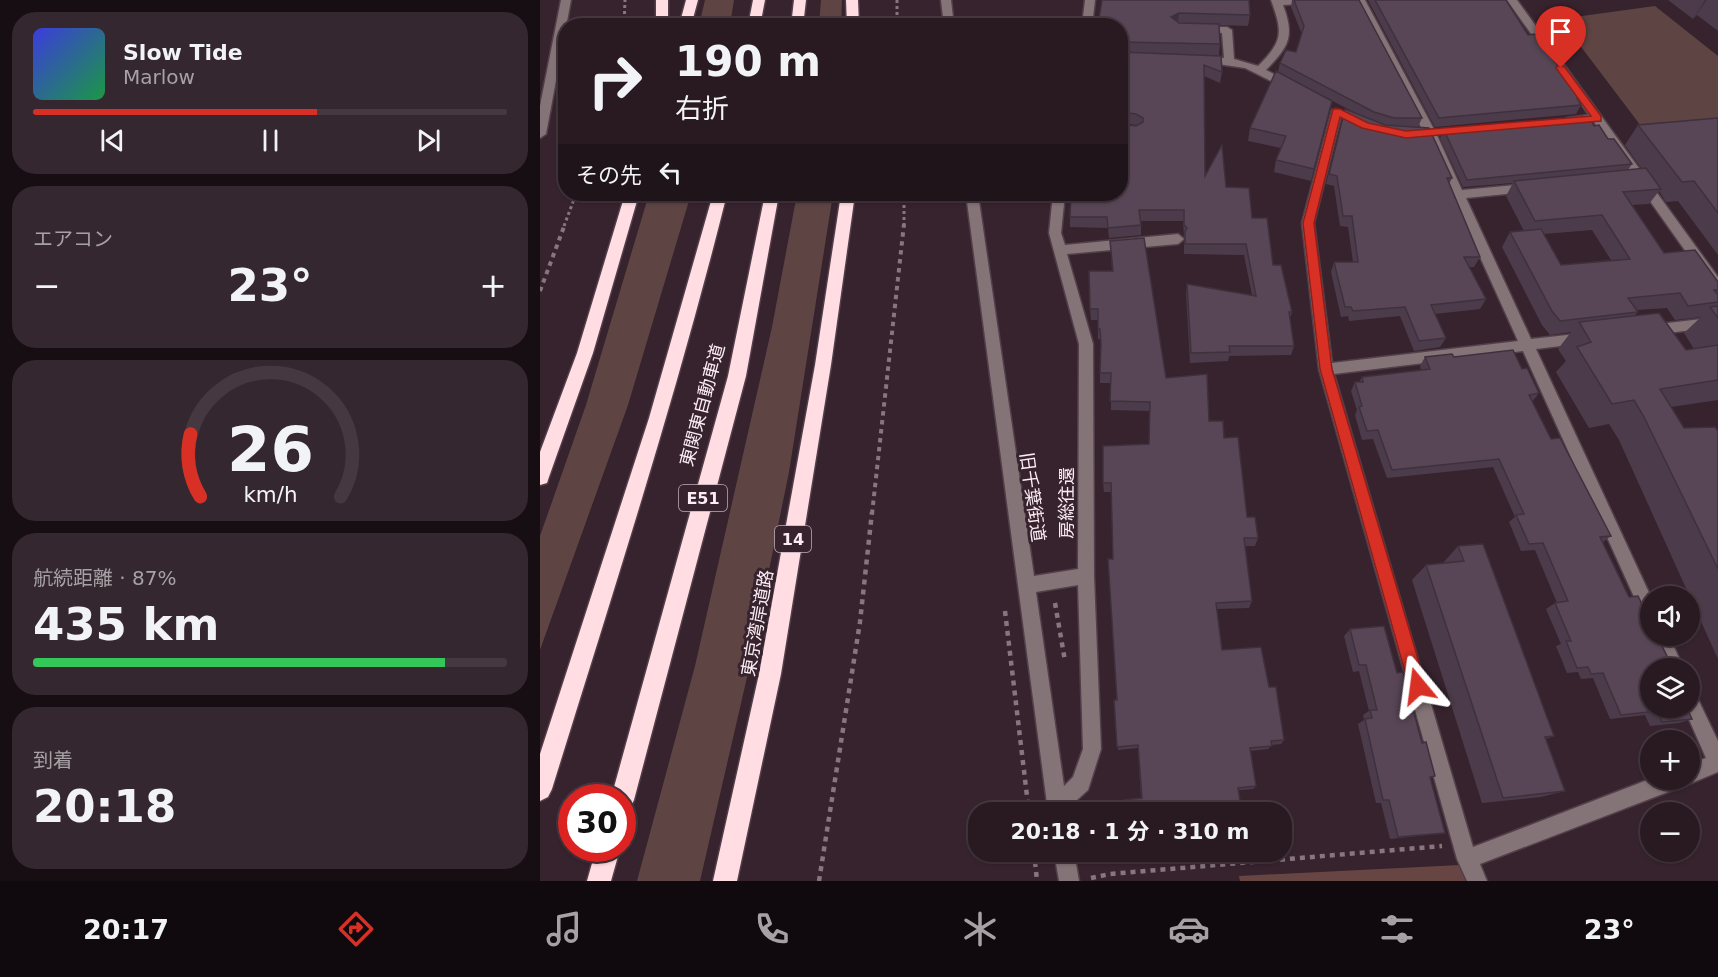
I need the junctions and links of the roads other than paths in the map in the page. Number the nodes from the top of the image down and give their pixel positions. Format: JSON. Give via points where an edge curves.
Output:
{"nodes":[{"id":1,"x":566,"y":0,"type":"edge"},
{"id":2,"x":662,"y":0,"type":"edge"},
{"id":3,"x":692,"y":0,"type":"edge"},
{"id":4,"x":759,"y":0,"type":"edge"},
{"id":5,"x":800,"y":0,"type":"edge"},
{"id":6,"x":852,"y":0,"type":"edge"},
{"id":7,"x":946,"y":0,"type":"edge"},
{"id":8,"x":1090,"y":0,"type":"edge"},
{"id":9,"x":1318,"y":0,"type":"edge"},
{"id":10,"x":1360,"y":0,"type":"edge"},
{"id":11,"x":1512,"y":0,"type":"edge"},
{"id":12,"x":1276,"y":2,"type":"edge"},
{"id":13,"x":562,"y":18,"type":"edge"},
{"id":14,"x":662,"y":18,"type":"edge"},
{"id":15,"x":687,"y":18,"type":"edge"},
{"id":16,"x":756,"y":18,"type":"edge"},
{"id":17,"x":798,"y":18,"type":"edge"},
{"id":18,"x":853,"y":18,"type":"edge"},
{"id":19,"x":948,"y":18,"type":"edge"},
{"id":20,"x":1088,"y":18,"type":"edge"},
{"id":21,"x":1187,"y":29,"type":"edge"},
{"id":22,"x":558,"y":40,"type":"edge"},
{"id":23,"x":1185,"y":59,"type":"edge"},
{"id":24,"x":1229,"y":59,"type":"junction"},
{"id":25,"x":1260,"y":70,"type":"junction"},
{"id":26,"x":1298,"y":91,"type":"edge"},
{"id":27,"x":1336,"y":111,"type":"dead end"},
{"id":28,"x":1598,"y":118,"type":"junction"},
{"id":29,"x":542,"y":121,"type":"edge"},
{"id":30,"x":1564,"y":122,"type":"edge"},
{"id":31,"x":540,"y":134,"type":"edge"},
{"id":32,"x":1538,"y":187,"type":"edge"},
{"id":33,"x":1458,"y":195,"type":"junction"},
{"id":34,"x":630,"y":201,"type":"edge"},
{"id":35,"x":718,"y":201,"type":"edge"},
{"id":36,"x":771,"y":201,"type":"edge"},
{"id":37,"x":847,"y":201,"type":"edge"},
{"id":38,"x":973,"y":201,"type":"edge"},
{"id":39,"x":1058,"y":201,"type":"edge"},
{"id":40,"x":1178,"y":239,"type":"dead end"},
{"id":41,"x":1060,"y":250,"type":"junction"},
{"id":42,"x":1718,"y":287,"type":"edge"},
{"id":43,"x":1718,"y":322,"type":"edge"},
{"id":44,"x":1640,"y":331,"type":"edge"},
{"id":45,"x":1595,"y":337,"type":"edge"},
{"id":46,"x":1527,"y":345,"type":"junction"},
{"id":47,"x":1326,"y":369,"type":"junction"},
{"id":48,"x":540,"y":477,"type":"edge"},
{"id":49,"x":1086,"y":576,"type":"junction"},
{"id":50,"x":1026,"y":585,"type":"junction"},
{"id":51,"x":1640,"y":591,"type":"edge"},
{"id":52,"x":1698,"y":718,"type":"edge"},
{"id":53,"x":1718,"y":762,"type":"edge"},
{"id":54,"x":1700,"y":769,"type":"edge"},
{"id":55,"x":627,"y":784,"type":"edge"},
{"id":56,"x":540,"y":789,"type":"edge"},
{"id":57,"x":1644,"y":790,"type":"edge"},
{"id":58,"x":1057,"y":802,"type":"edge"},
{"id":59,"x":1064,"y":802,"type":"edge"},
{"id":60,"x":1465,"y":851,"type":"junction"},
{"id":61,"x":604,"y":862,"type":"edge"},
{"id":62,"x":1066,"y":862,"type":"edge"},
{"id":63,"x":599,"y":881,"type":"edge"},
{"id":64,"x":724,"y":881,"type":"edge"},
{"id":65,"x":1069,"y":881,"type":"edge"},
{"id":66,"x":1477,"y":881,"type":"edge"}],
"edges":[{"from":1,"to":13,"type":"street"},
{"from":2,"to":14,"type":"highway"},
{"from":3,"to":15,"type":"highway"},
{"from":4,"to":16,"type":"highway"},
{"from":5,"to":17,"type":"highway"},
{"from":6,"to":18,"type":"highway"},
{"from":7,"to":19,"type":"street"},
{"from":8,"to":20,"type":"street"},
{"from":9,"to":12,"type":"street"},
{"from":10,"to":33,"type":"street"},
{"from":11,"to":28,"type":"street"},
{"from":12,"to":25,"type":"street","via":[[1287,30],[1286,39]]},
{"from":21,"to":24,"type":"street","via":[[1227,30]]},
{"from":22,"to":29,"type":"street"},
{"from":23,"to":24,"type":"street"},
{"from":24,"to":25,"type":"street"},
{"from":25,"to":26,"type":"street"},
{"from":27,"to":47,"type":"street","via":[[1308,223]]},
{"from":28,"to":30,"type":"street"},
{"from":28,"to":42,"type":"street","via":[[1634,177]]},
{"from":29,"to":31,"type":"street"},
{"from":32,"to":33,"type":"street"},
{"from":33,"to":46,"type":"street"},
{"from":34,"to":48,"type":"highway","via":[[585,353]]},
{"from":35,"to":56,"type":"highway","name":"東関東自動車道","via":[[657,423]]},
{"from":36,"to":55,"type":"highway","name":"東関東自動車道","number":"E51","via":[[737,376]]},
{"from":37,"to":64,"type":"highway","name":"東京湾岸道路","number":"14","via":[[770,674]]},
{"from":38,"to":50,"type":"street","name":"旧千葉街道"},
{"from":39,"to":41,"type":"street","name":"房総往還","via":[[1055,232]]},
{"from":40,"to":41,"type":"street"},
{"from":41,"to":49,"type":"street","name":"房総往還","via":[[1086,344]]},
{"from":43,"to":44,"type":"street"},
{"from":45,"to":46,"type":"street"},
{"from":46,"to":47,"type":"street"},
{"from":46,"to":51,"type":"street"},
{"from":47,"to":60,"type":"street"},
{"from":49,"to":50,"type":"street"},
{"from":49,"to":59,"type":"street","name":"房総往還","via":[[1092,749],[1081,783]]},
{"from":50,"to":58,"type":"street","name":"旧千葉街道"},
{"from":52,"to":53,"type":"street"},
{"from":53,"to":54,"type":"street"},
{"from":57,"to":60,"type":"street"},
{"from":60,"to":66,"type":"street"},
{"from":61,"to":63,"type":"highway"},
{"from":62,"to":65,"type":"street"}]}
